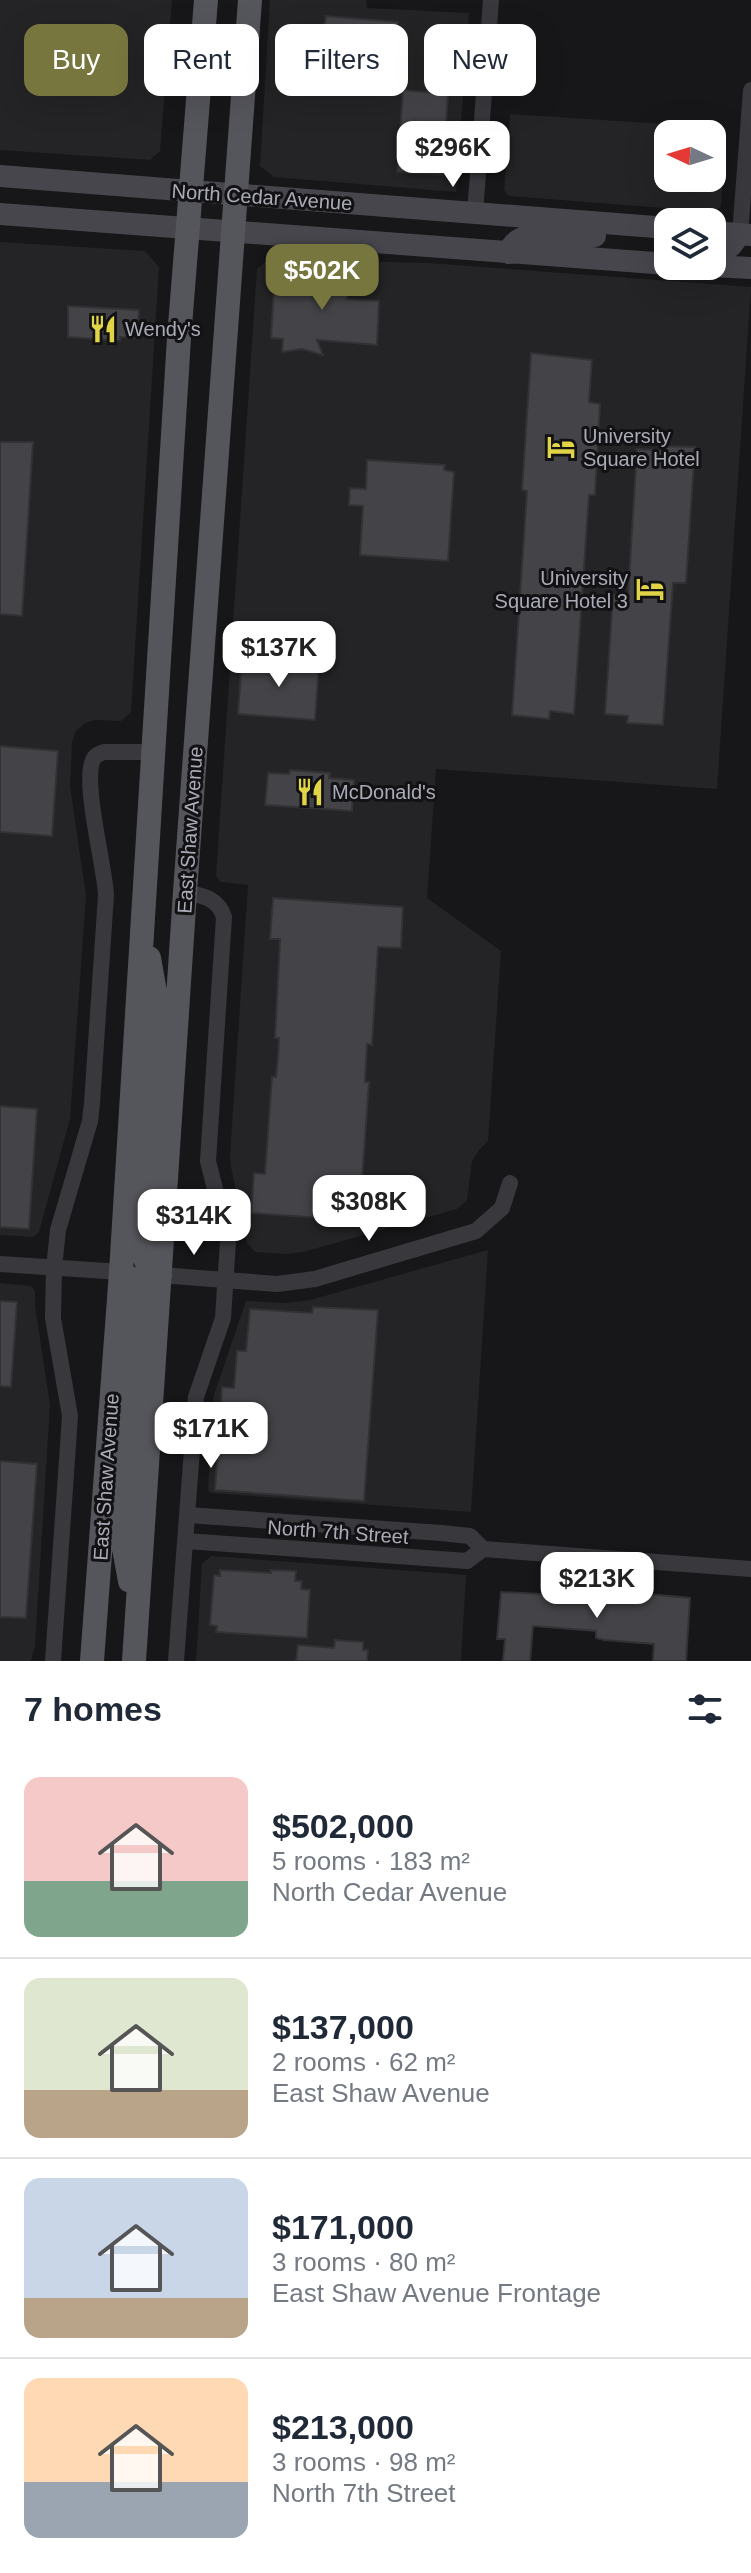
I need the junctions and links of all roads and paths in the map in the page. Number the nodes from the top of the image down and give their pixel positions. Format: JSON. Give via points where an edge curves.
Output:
{"nodes":[{"id":1,"x":206,"y":0,"type":"edge"},
{"id":2,"x":250,"y":0,"type":"edge"},
{"id":3,"x":491,"y":0,"type":"edge"},
{"id":4,"x":751,"y":90,"type":"edge"},
{"id":5,"x":0,"y":176,"type":"edge"},
{"id":6,"x":191,"y":191,"type":"junction"},
{"id":7,"x":235,"y":195,"type":"junction"},
{"id":8,"x":475,"y":213,"type":"junction"},
{"id":9,"x":0,"y":214,"type":"edge"},
{"id":10,"x":654,"y":228,"type":"edge"},
{"id":11,"x":188,"y":229,"type":"junction"},
{"id":12,"x":654,"y":230,"type":"edge"},
{"id":13,"x":233,"y":233,"type":"junction"},
{"id":14,"x":509,"y":253,"type":"junction"},
{"id":15,"x":740,"y":253,"type":"edge"},
{"id":16,"x":654,"y":263,"type":"edge"},
{"id":17,"x":154,"y":752,"type":"junction"},
{"id":18,"x":185,"y":892,"type":"junction"},
{"id":19,"x":142,"y":920,"type":"junction"},
{"id":20,"x":510,"y":1183,"type":"dead end"},
{"id":21,"x":0,"y":1264,"type":"edge"},
{"id":22,"x":54,"y":1268,"type":"junction"},
{"id":23,"x":121,"y":1272,"type":"junction"},
{"id":24,"x":160,"y":1275,"type":"junction"},
{"id":25,"x":225,"y":1280,"type":"junction"},
{"id":26,"x":188,"y":1515,"type":"junction"},
{"id":27,"x":186,"y":1541,"type":"junction"},
{"id":28,"x":483,"y":1549,"type":"junction"},
{"id":29,"x":751,"y":1569,"type":"edge"},
{"id":30,"x":137,"y":1619,"type":"junction"},
{"id":31,"x":53,"y":1661,"type":"edge"},
{"id":32,"x":92,"y":1661,"type":"edge"},
{"id":33,"x":134,"y":1661,"type":"edge"},
{"id":34,"x":176,"y":1661,"type":"edge"}],
"edges":[{"from":1,"to":6,"type":"main road","name":"East Shaw Avenue"},
{"from":2,"to":7,"type":"main road","name":"East Shaw Avenue"},
{"from":3,"to":8,"type":"street"},
{"from":4,"to":15,"type":"street"},
{"from":5,"to":6,"type":"main road","name":"North Cedar Avenue"},
{"from":6,"to":7,"type":"main road","name":"North Cedar Avenue"},
{"from":6,"to":11,"type":"main road","name":"East Shaw Avenue"},
{"from":7,"to":8,"type":"main road","name":"North Cedar Avenue"},
{"from":7,"to":13,"type":"main road","name":"East Shaw Avenue"},
{"from":8,"to":10,"type":"main road","name":"North Cedar Avenue"},
{"from":9,"to":11,"type":"main road","name":"North Cedar Avenue"},
{"from":11,"to":13,"type":"main road","name":"North Cedar Avenue"},
{"from":11,"to":17,"type":"main road","name":"East Shaw Avenue"},
{"from":12,"to":14,"type":"main road","via":[[528,234],[518,238]]},
{"from":13,"to":14,"type":"main road","name":"North Cedar Avenue"},
{"from":13,"to":18,"type":"main road","name":"East Shaw Avenue"},
{"from":14,"to":16,"type":"main road","name":"North Cedar Avenue"},
{"from":17,"to":19,"type":"main road","name":"East Shaw Avenue"},
{"from":17,"to":22,"type":"street","via":[[104,752],[91,764],[106,895],[92,1103],[58,1230]]},
{"from":18,"to":24,"type":"main road","name":"East Shaw Avenue"},
{"from":18,"to":25,"type":"street","via":[[217,902],[224,917],[208,1161],[228,1241]]},
{"from":19,"to":23,"type":"main road","name":"East Shaw Avenue"},
{"from":19,"to":24,"type":"main road","via":[[157,1003],[141,1249],[149,1268]]},
{"from":20,"to":25,"type":"street","via":[[502,1208],[490,1220],[453,1239],[296,1283]]},
{"from":21,"to":22,"type":"street"},
{"from":22,"to":23,"type":"street"},
{"from":22,"to":31,"type":"street","via":[[53,1318],[70,1416]]},
{"from":23,"to":30,"type":"main road","via":[[135,1282],[140,1301],[122,1537]]},
{"from":23,"to":32,"type":"main road","name":"East Shaw Avenue"},
{"from":24,"to":25,"type":"street"},
{"from":24,"to":30,"type":"main road","name":"East Shaw Avenue"},
{"from":25,"to":26,"type":"street","via":[[223,1318],[196,1397]]},
{"from":26,"to":27,"type":"street"},
{"from":26,"to":28,"type":"street","name":"North 7th Street","via":[[470,1536]]},
{"from":27,"to":28,"type":"street","name":"North 7th Street","via":[[467,1561]]},
{"from":27,"to":34,"type":"street"},
{"from":28,"to":29,"type":"street","name":"North 7th Street"},
{"from":30,"to":33,"type":"main road","name":"East Shaw Avenue"}]}
